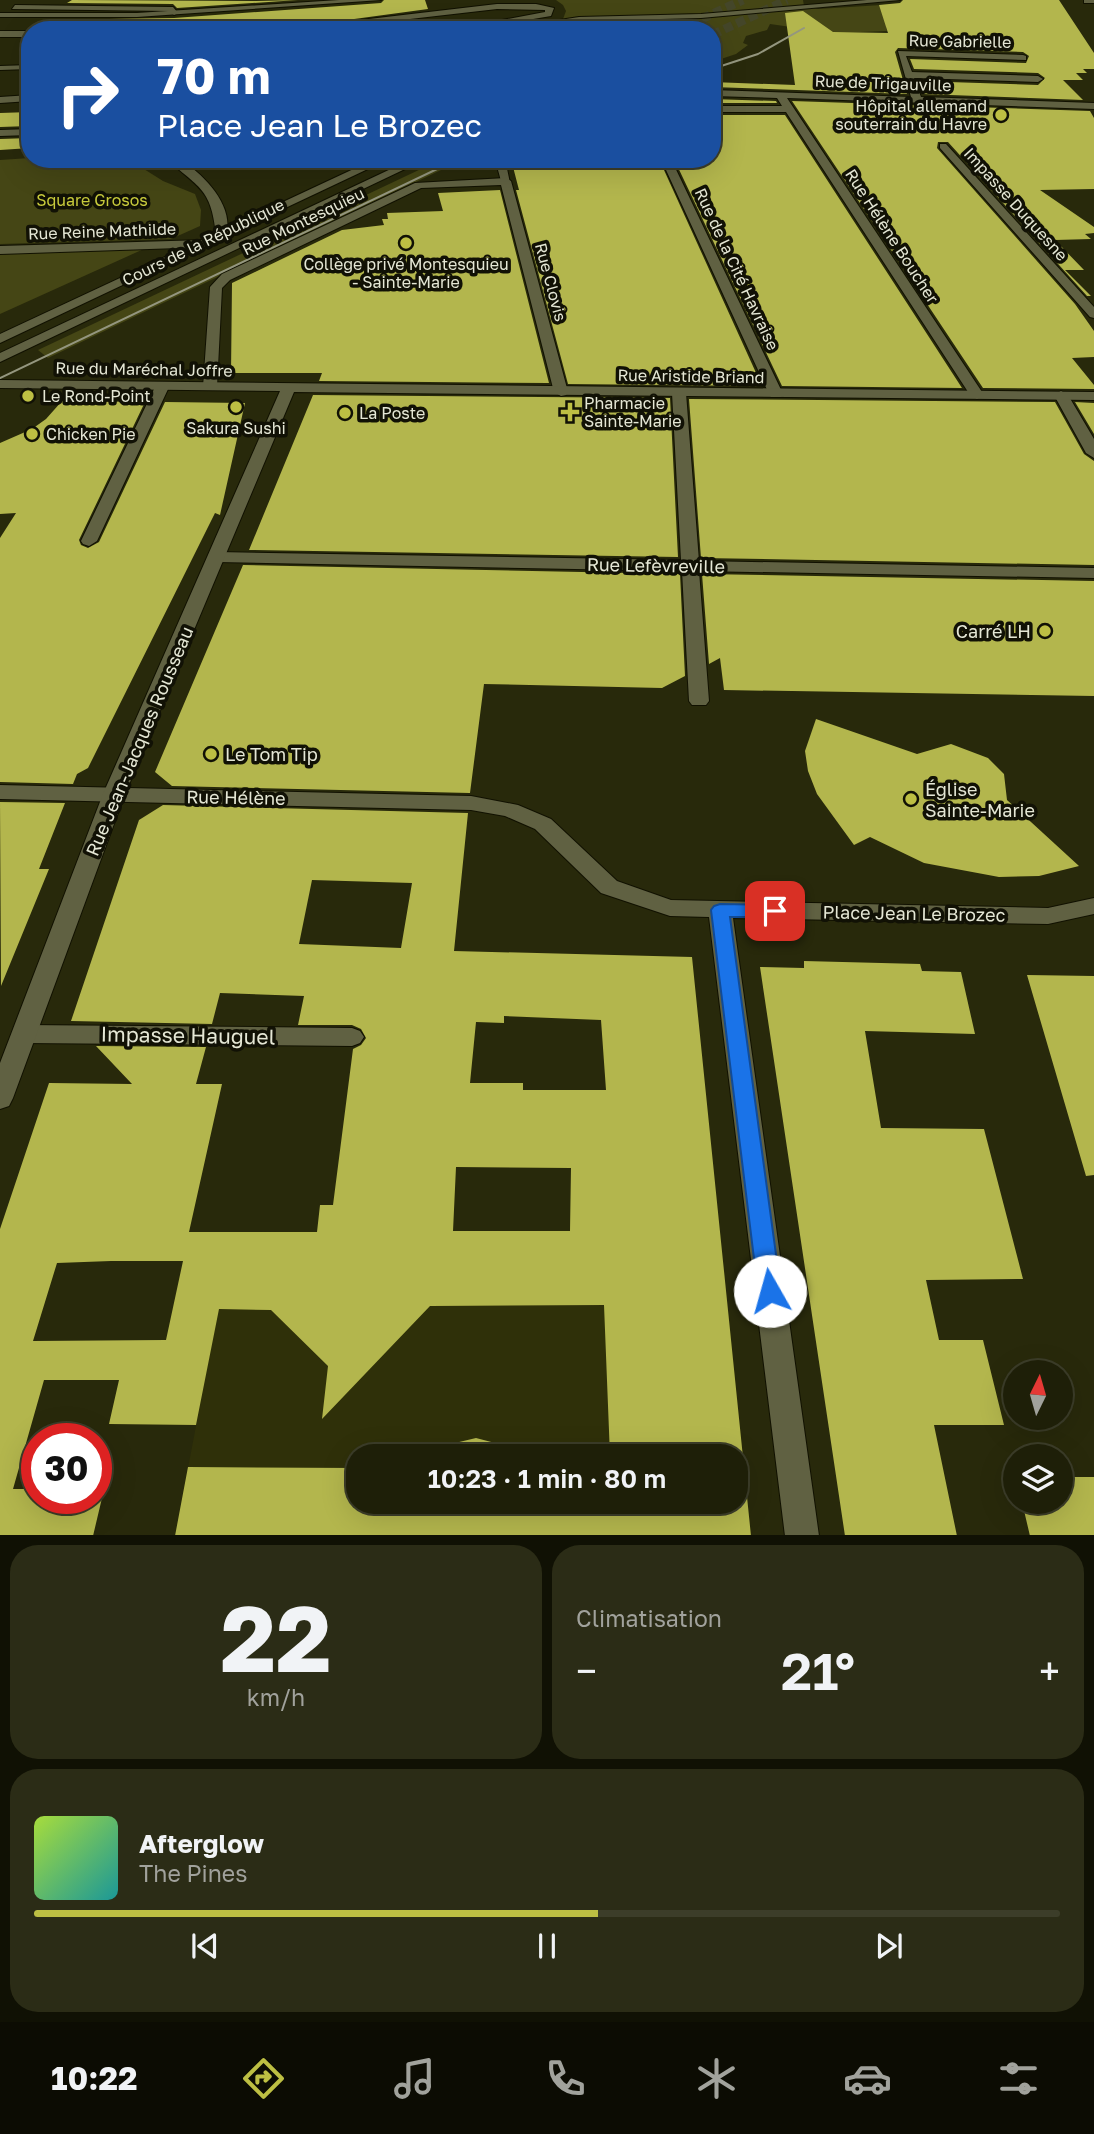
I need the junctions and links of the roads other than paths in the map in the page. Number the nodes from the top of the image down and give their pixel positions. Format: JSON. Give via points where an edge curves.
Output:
{"nodes":[{"id":1,"x":377,"y":0,"type":"edge"},
{"id":2,"x":896,"y":0,"type":"edge"},
{"id":3,"x":1087,"y":1,"type":"edge"},
{"id":4,"x":1094,"y":1,"type":"edge"},
{"id":5,"x":15,"y":7,"type":"dead end"},
{"id":6,"x":174,"y":13,"type":"junction"},
{"id":7,"x":0,"y":15,"type":"edge"},
{"id":8,"x":368,"y":21,"type":"edge"},
{"id":9,"x":512,"y":21,"type":"edge"},
{"id":10,"x":564,"y":21,"type":"edge"},
{"id":11,"x":0,"y":34,"type":"edge"},
{"id":12,"x":21,"y":34,"type":"edge"},
{"id":13,"x":1013,"y":44,"type":"dead end"},
{"id":14,"x":1023,"y":58,"type":"junction"},
{"id":15,"x":21,"y":67,"type":"edge"},
{"id":16,"x":0,"y":68,"type":"edge"},
{"id":17,"x":908,"y":75,"type":"junction"},
{"id":18,"x":1038,"y":79,"type":"junction"},
{"id":19,"x":721,"y":93,"type":"edge"},
{"id":20,"x":780,"y":95,"type":"junction"},
{"id":21,"x":21,"y":99,"type":"edge"},
{"id":22,"x":0,"y":100,"type":"edge"},
{"id":23,"x":917,"y":100,"type":"junction"},
{"id":24,"x":1056,"y":105,"type":"junction"},
{"id":25,"x":1094,"y":106,"type":"edge"},
{"id":26,"x":721,"y":109,"type":"edge"},
{"id":27,"x":789,"y":109,"type":"junction"},
{"id":28,"x":21,"y":132,"type":"edge"},
{"id":29,"x":0,"y":133,"type":"edge"},
{"id":30,"x":943,"y":146,"type":"dead end"},
{"id":31,"x":186,"y":168,"type":"edge"},
{"id":32,"x":365,"y":168,"type":"edge"},
{"id":33,"x":402,"y":168,"type":"edge"},
{"id":34,"x":502,"y":168,"type":"edge"},
{"id":35,"x":670,"y":168,"type":"edge"},
{"id":36,"x":506,"y":181,"type":"junction"},
{"id":37,"x":222,"y":234,"type":"junction"},
{"id":38,"x":205,"y":244,"type":"junction"},
{"id":39,"x":0,"y":250,"type":"edge"},
{"id":40,"x":1094,"y":314,"type":"edge"},
{"id":41,"x":0,"y":339,"type":"edge"},
{"id":42,"x":0,"y":358,"type":"edge"},
{"id":43,"x":0,"y":384,"type":"edge"},
{"id":44,"x":162,"y":387,"type":"junction"},
{"id":45,"x":210,"y":387,"type":"junction"},
{"id":46,"x":288,"y":388,"type":"junction"},
{"id":47,"x":561,"y":392,"type":"junction"},
{"id":48,"x":679,"y":393,"type":"junction"},
{"id":49,"x":776,"y":394,"type":"junction"},
{"id":50,"x":977,"y":395,"type":"junction"},
{"id":51,"x":1060,"y":395,"type":"junction"},
{"id":52,"x":1094,"y":396,"type":"edge"},
{"id":53,"x":1094,"y":453,"type":"edge"},
{"id":54,"x":89,"y":541,"type":"dead end"},
{"id":55,"x":217,"y":557,"type":"junction"},
{"id":56,"x":690,"y":566,"type":"junction"},
{"id":57,"x":1094,"y":573,"type":"edge"},
{"id":58,"x":699,"y":701,"type":"dead end"},
{"id":59,"x":0,"y":792,"type":"edge"},
{"id":60,"x":114,"y":794,"type":"junction"},
{"id":61,"x":471,"y":803,"type":"joint"},
{"id":62,"x":1094,"y":906,"type":"edge"},
{"id":63,"x":720,"y":910,"type":"junction"},
{"id":64,"x":24,"y":1034,"type":"junction"},
{"id":65,"x":352,"y":1037,"type":"dead end"},
{"id":66,"x":0,"y":1098,"type":"edge"},
{"id":67,"x":802,"y":1535,"type":"edge"}],
"edges":[{"from":1,"to":6,"type":"street"},
{"from":2,"to":10,"type":"street","via":[[701,16]]},
{"from":3,"to":4,"type":"lane"},
{"from":5,"to":6,"type":"lane","via":[[173,9]]},
{"from":6,"to":7,"type":"street"},
{"from":8,"to":9,"type":"street","via":[[512,2],[550,8],[548,14]]},
{"from":11,"to":12,"type":"street"},
{"from":13,"to":14,"type":"street"},
{"from":14,"to":17,"type":"street","name":"Rue Gabrielle","via":[[901,53]]},
{"from":14,"to":18,"type":"street"},
{"from":15,"to":16,"type":"lane"},
{"from":17,"to":18,"type":"street"},
{"from":17,"to":23,"type":"street","name":"Rue Gabrielle"},
{"from":18,"to":24,"type":"street"},
{"from":19,"to":20,"type":"street","name":"Rue de Trigauville"},
{"from":20,"to":23,"type":"street","name":"Rue de Trigauville"},
{"from":20,"to":27,"type":"street","name":"Rue Hélène Boucher"},
{"from":21,"to":22,"type":"street"},
{"from":23,"to":24,"type":"street","name":"Rue de Trigauville"},
{"from":24,"to":25,"type":"street","name":"Rue de Trigauville"},
{"from":26,"to":27,"type":"street"},
{"from":27,"to":50,"type":"street","name":"Rue Hélène Boucher"},
{"from":28,"to":29,"type":"street"},
{"from":30,"to":40,"type":"lane","name":"Impasse Duquesne"},
{"from":31,"to":37,"type":"street","name":"Rue Montesquieu","via":[[213,193]]},
{"from":32,"to":37,"type":"street","name":"Cours de la République"},
{"from":33,"to":42,"type":"street","name":"Cours de la République"},
{"from":34,"to":36,"type":"lane"},
{"from":35,"to":49,"type":"street","name":"Rue de la Cité Havraise"},
{"from":36,"to":45,"type":"street","name":"Rue Montesquieu","via":[[419,184],[226,277],[216,287]]},
{"from":36,"to":47,"type":"street","name":"Rue Clovis"},
{"from":37,"to":38,"type":"street","name":"Cours de la République"},
{"from":38,"to":39,"type":"street","name":"Rue Reine Mathilde"},
{"from":38,"to":41,"type":"street","name":"Cours de la République"},
{"from":43,"to":44,"type":"street","name":"Rue du Maréchal Joffre"},
{"from":44,"to":45,"type":"street","name":"Rue du Maréchal Joffre"},
{"from":44,"to":54,"type":"lane"},
{"from":45,"to":46,"type":"street","name":"Rue du Maréchal Joffre"},
{"from":46,"to":47,"type":"street","name":"Rue Aristide Briand"},
{"from":46,"to":55,"type":"street","name":"Rue Jean-Jacques Rousseau"},
{"from":47,"to":48,"type":"street","name":"Rue Aristide Briand"},
{"from":48,"to":49,"type":"street","name":"Rue Aristide Briand"},
{"from":48,"to":56,"type":"street"},
{"from":49,"to":50,"type":"street","name":"Rue Aristide Briand"},
{"from":50,"to":51,"type":"street","name":"Rue Aristide Briand"},
{"from":51,"to":52,"type":"street","name":"Rue Aristide Briand"},
{"from":51,"to":53,"type":"street"},
{"from":55,"to":56,"type":"street","name":"Rue Lefèvreville"},
{"from":55,"to":60,"type":"street","name":"Rue Jean-Jacques Rousseau"},
{"from":56,"to":57,"type":"street","name":"Rue Lefèvreville"},
{"from":56,"to":58,"type":"street"},
{"from":59,"to":60,"type":"street","name":"Rue Hélène"},
{"from":60,"to":61,"type":"street","name":"Rue Hélène"},
{"from":60,"to":64,"type":"street","name":"Rue Jean-Jacques Rousseau"},
{"from":61,"to":63,"type":"street","name":"Place Jean Le Brozec","via":[[510,810],[543,824],[610,887],[670,908]]},
{"from":62,"to":63,"type":"street","name":"Place Jean Le Brozec","via":[[1048,916]]},
{"from":63,"to":67,"type":"street"},
{"from":64,"to":65,"type":"lane","name":"Impasse Hauguel"},
{"from":64,"to":66,"type":"street","name":"Rue Jean-Jacques Rousseau"}]}
